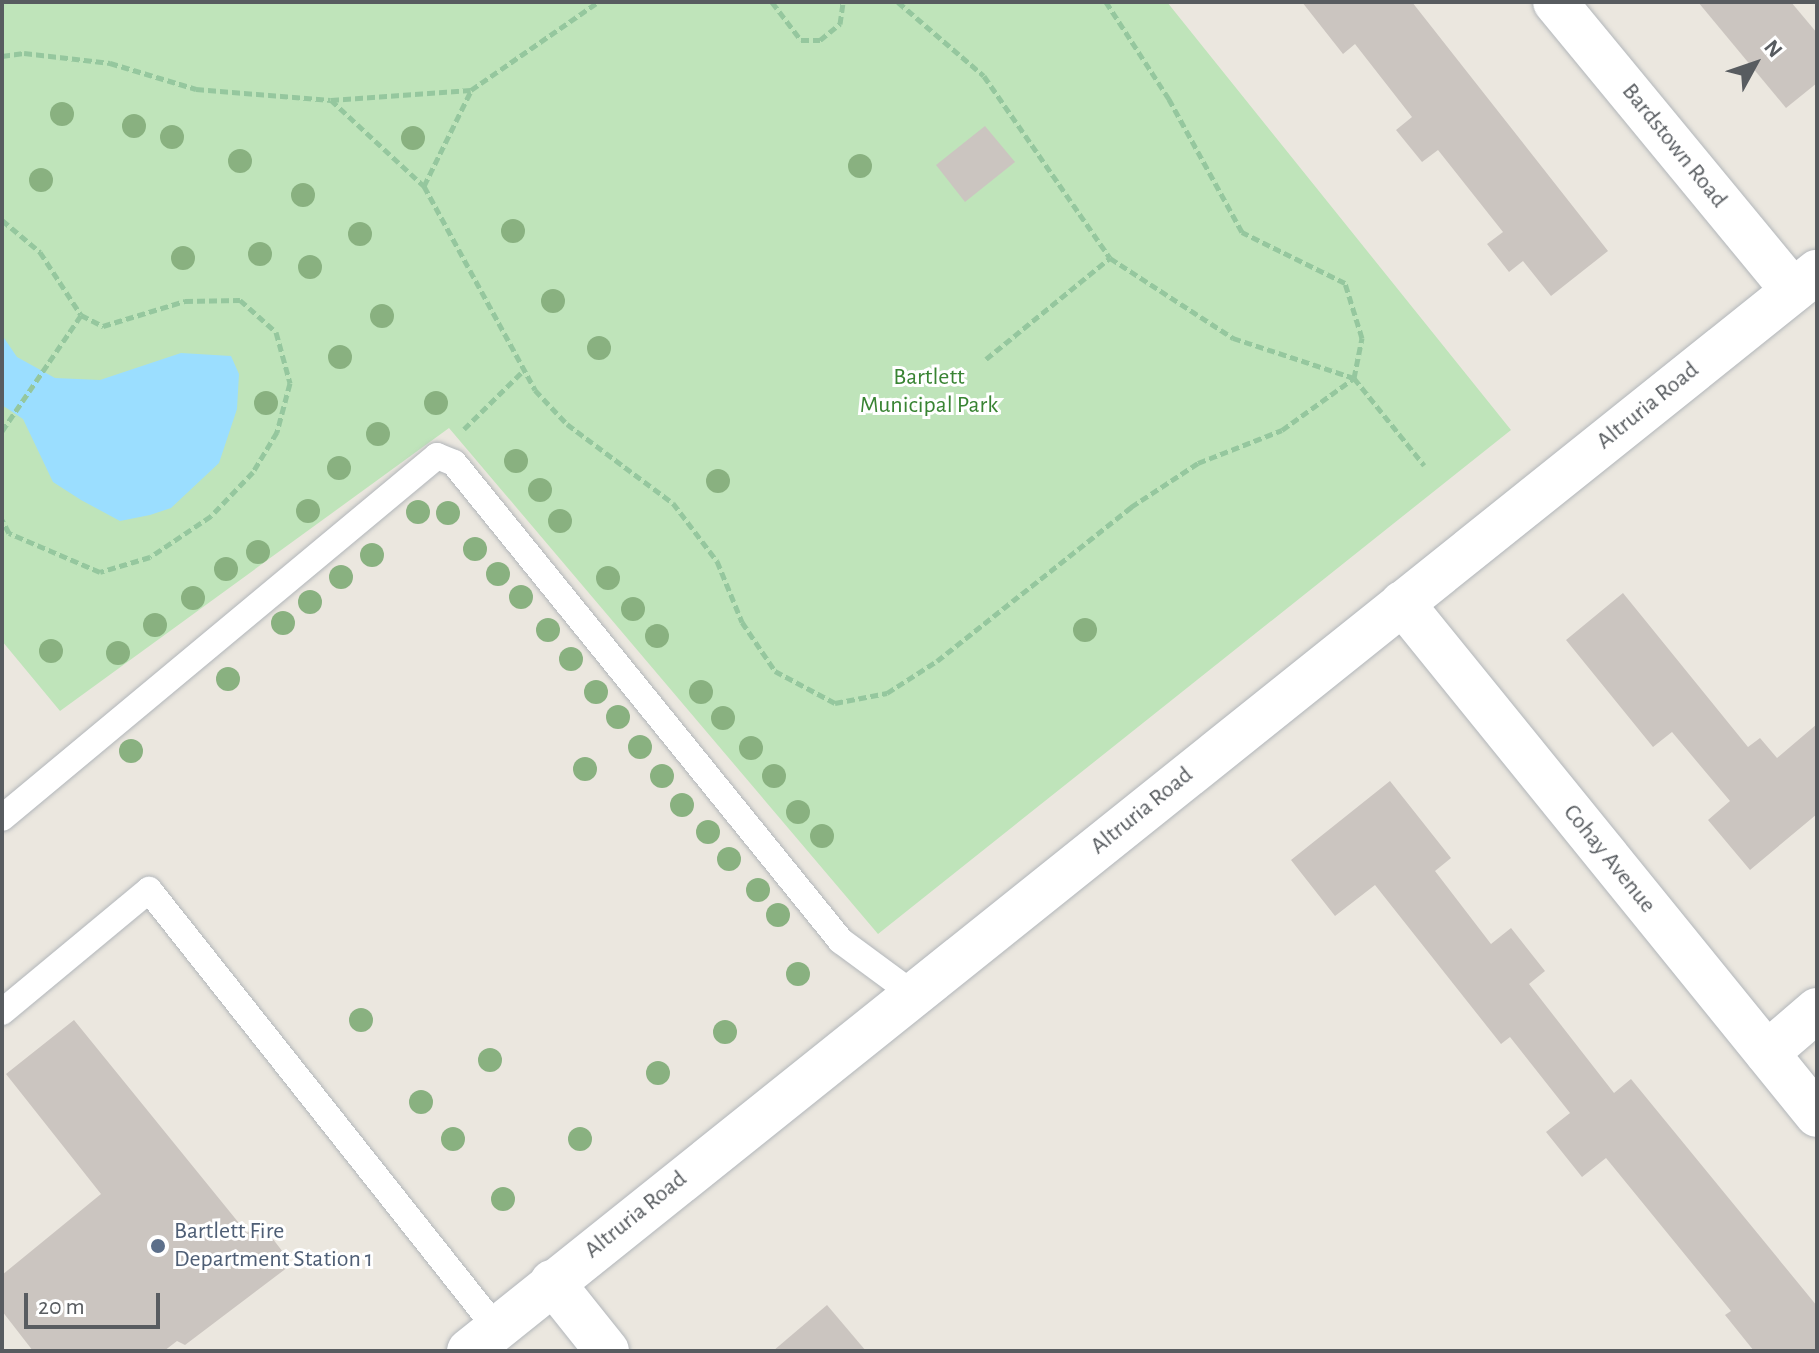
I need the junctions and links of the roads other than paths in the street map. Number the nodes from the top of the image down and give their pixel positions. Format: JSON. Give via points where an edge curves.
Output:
{"nodes":[{"id":1,"x":1555,"y":2,"type":"edge"},
{"id":2,"x":1805,"y":282,"type":"edge"},
{"id":3,"x":1402,"y":603,"type":"junction"},
{"id":4,"x":2,"y":818,"type":"edge"},
{"id":5,"x":913,"y":994,"type":"junction"},
{"id":6,"x":1817,"y":1010,"type":"edge"},
{"id":7,"x":2,"y":1012,"type":"edge"},
{"id":8,"x":1767,"y":1053,"type":"junction"},
{"id":9,"x":1817,"y":1115,"type":"edge"},
{"id":10,"x":552,"y":1282,"type":"junction"},
{"id":11,"x":483,"y":1340,"type":"edge"},
{"id":12,"x":607,"y":1351,"type":"edge"}],
"edges":[{"from":1,"to":2,"type":"street","name":"Bardstown Road"},
{"from":2,"to":3,"type":"street","name":"Altruria Road"},
{"from":3,"to":5,"type":"street","name":"Altruria Road"},
{"from":3,"to":8,"type":"street","name":"Cohay Avenue"},
{"from":4,"to":5,"type":"lane","via":[[437,456],[454,463],[841,941]]},
{"from":5,"to":10,"type":"street","name":"Altruria Road"},
{"from":6,"to":8,"type":"street"},
{"from":7,"to":11,"type":"lane","via":[[149,890]]},
{"from":8,"to":9,"type":"street","name":"Cohay Avenue"},
{"from":10,"to":11,"type":"street","name":"Altruria Road"},
{"from":10,"to":12,"type":"street"}]}
